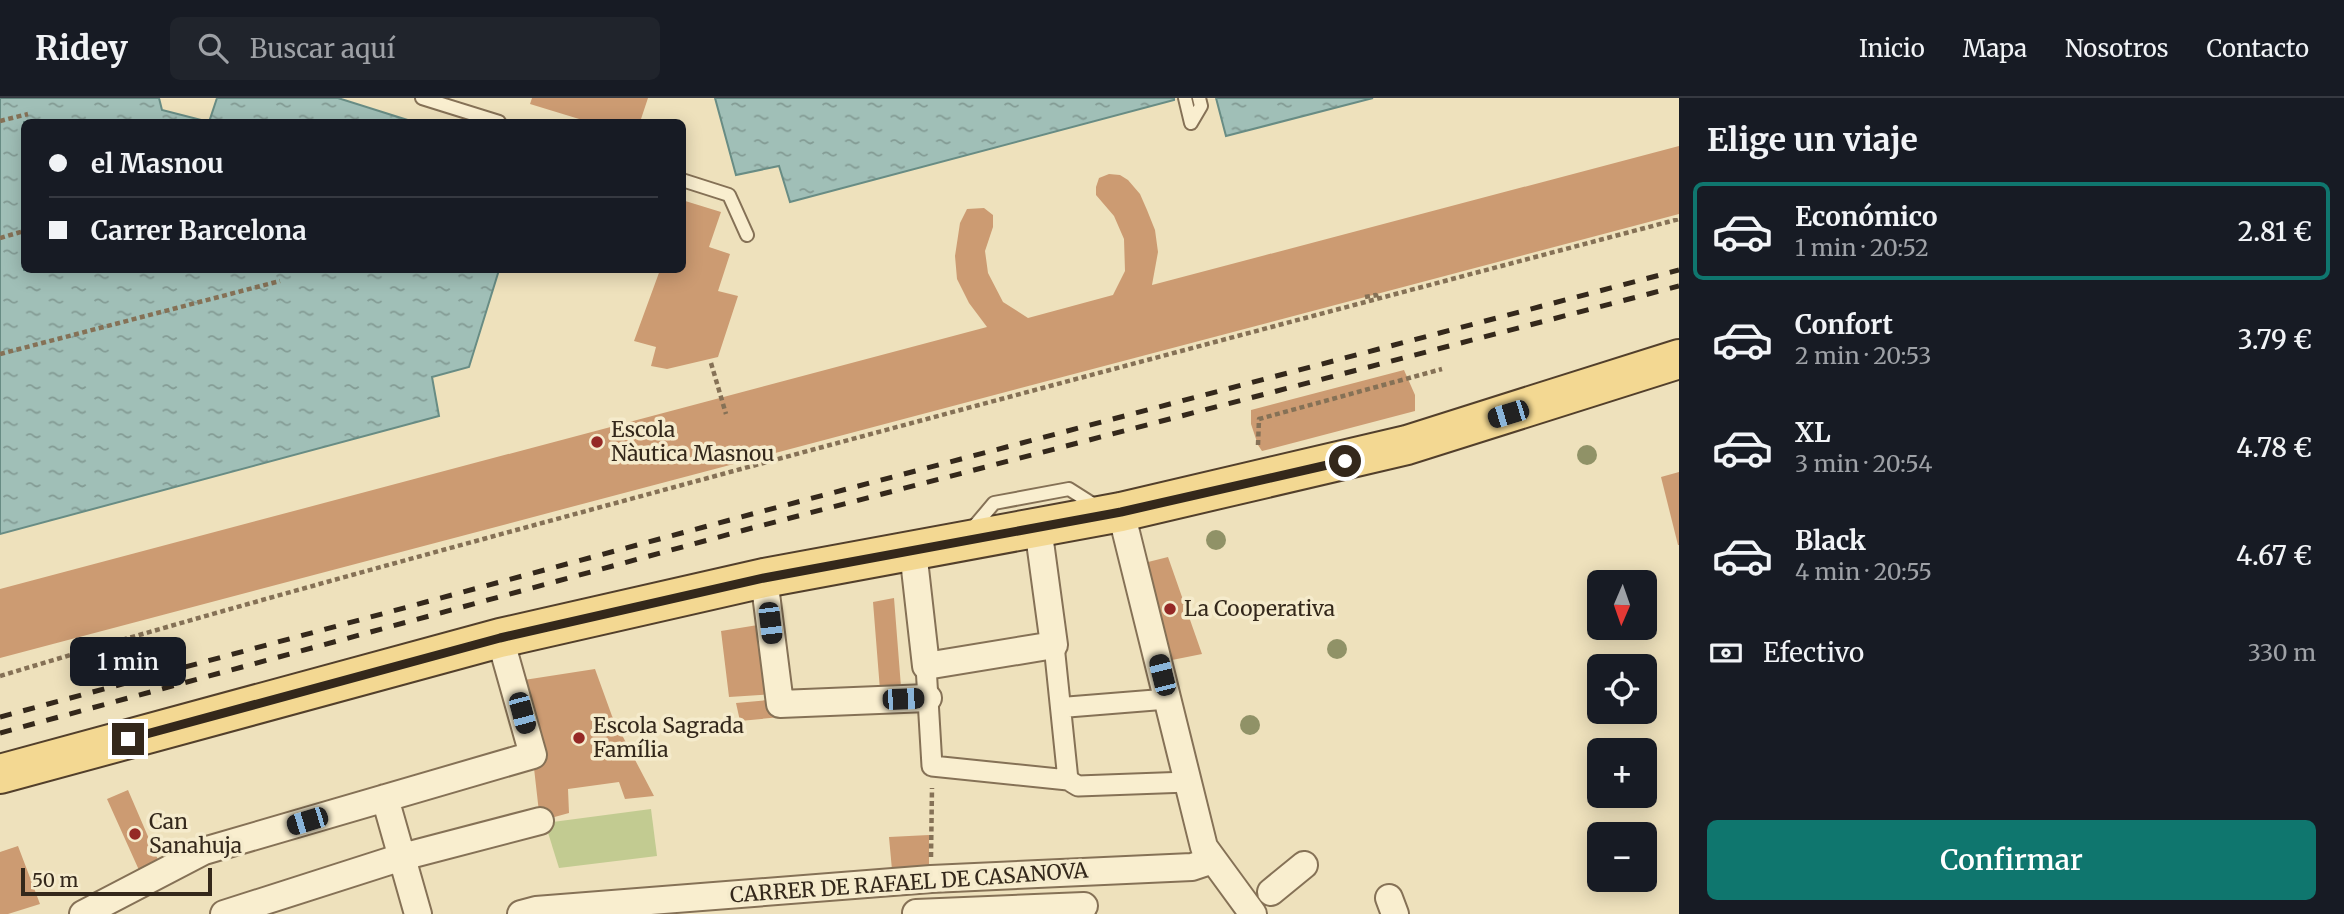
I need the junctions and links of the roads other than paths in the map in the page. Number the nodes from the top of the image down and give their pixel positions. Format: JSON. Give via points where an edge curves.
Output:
{"nodes":[{"id":1,"x":422,"y":98,"type":"edge"},
{"id":2,"x":1185,"y":98,"type":"edge"},
{"id":3,"x":1199,"y":98,"type":"edge"},
{"id":4,"x":489,"y":119,"type":"edge"},
{"id":5,"x":686,"y":181,"type":"edge"},
{"id":6,"x":747,"y":235,"type":"dead end"},
{"id":7,"x":1679,"y":359,"type":"edge"},
{"id":8,"x":1115,"y":513,"type":"junction"},
{"id":9,"x":1038,"y":527,"type":"junction"},
{"id":10,"x":962,"y":542,"type":"junction"},
{"id":11,"x":914,"y":551,"type":"junction"},
{"id":12,"x":764,"y":578,"type":"junction"},
{"id":13,"x":500,"y":638,"type":"junction"},
{"id":14,"x":1054,"y":645,"type":"junction"},
{"id":15,"x":926,"y":666,"type":"junction"},
{"id":16,"x":928,"y":698,"type":"junction"},
{"id":17,"x":1155,"y":701,"type":"dead end"},
{"id":18,"x":1068,"y":707,"type":"dead end"},
{"id":19,"x":0,"y":774,"type":"edge"},
{"id":20,"x":1068,"y":780,"type":"junction"},
{"id":21,"x":1188,"y":782,"type":"junction"},
{"id":22,"x":385,"y":798,"type":"junction"},
{"id":23,"x":540,"y":821,"type":"dead end"},
{"id":24,"x":402,"y":857,"type":"junction"},
{"id":25,"x":1213,"y":860,"type":"junction"},
{"id":26,"x":1304,"y":865,"type":"dead end"},
{"id":27,"x":1271,"y":892,"type":"dead end"},
{"id":28,"x":1084,"y":906,"type":"dead end"},
{"id":29,"x":916,"y":913,"type":"edge"},
{"id":30,"x":83,"y":914,"type":"edge"},
{"id":31,"x":224,"y":914,"type":"edge"},
{"id":32,"x":418,"y":914,"type":"edge"},
{"id":33,"x":521,"y":914,"type":"edge"},
{"id":34,"x":1254,"y":914,"type":"edge"}],
"edges":[{"from":1,"to":4,"type":"lane"},
{"from":2,"to":3,"type":"lane","via":[[1191,123],[1201,106]]},
{"from":5,"to":6,"type":"lane","via":[[729,195]]},
{"from":7,"to":8,"type":"main road","via":[[1407,446]]},
{"from":8,"to":9,"type":"main road"},
{"from":8,"to":10,"type":"lane","via":[[1069,489],[994,503]]},
{"from":8,"to":21,"type":"street"},
{"from":9,"to":10,"type":"main road"},
{"from":9,"to":14,"type":"street"},
{"from":10,"to":11,"type":"main road"},
{"from":11,"to":12,"type":"main road"},
{"from":11,"to":15,"type":"street"},
{"from":12,"to":13,"type":"main road"},
{"from":12,"to":16,"type":"street","via":[[780,704]]},
{"from":13,"to":19,"type":"main road"},
{"from":13,"to":22,"type":"street","via":[[533,755]]},
{"from":14,"to":15,"type":"street"},
{"from":14,"to":20,"type":"street"},
{"from":15,"to":16,"type":"street"},
{"from":16,"to":20,"type":"street","via":[[932,766]]},
{"from":17,"to":18,"type":"street"},
{"from":20,"to":21,"type":"street","via":[[1077,786]]},
{"from":21,"to":25,"type":"street","via":[[1204,846]]},
{"from":22,"to":24,"type":"street"},
{"from":22,"to":30,"type":"street","via":[[204,851]]},
{"from":23,"to":24,"type":"street"},
{"from":24,"to":31,"type":"street"},
{"from":24,"to":32,"type":"street"},
{"from":25,"to":33,"type":"street","name":"CARRER DE RAFAEL DE CASANOVA","via":[[1192,867],[931,878]]},
{"from":25,"to":34,"type":"street"},
{"from":26,"to":27,"type":"street"},
{"from":28,"to":29,"type":"street"}]}
